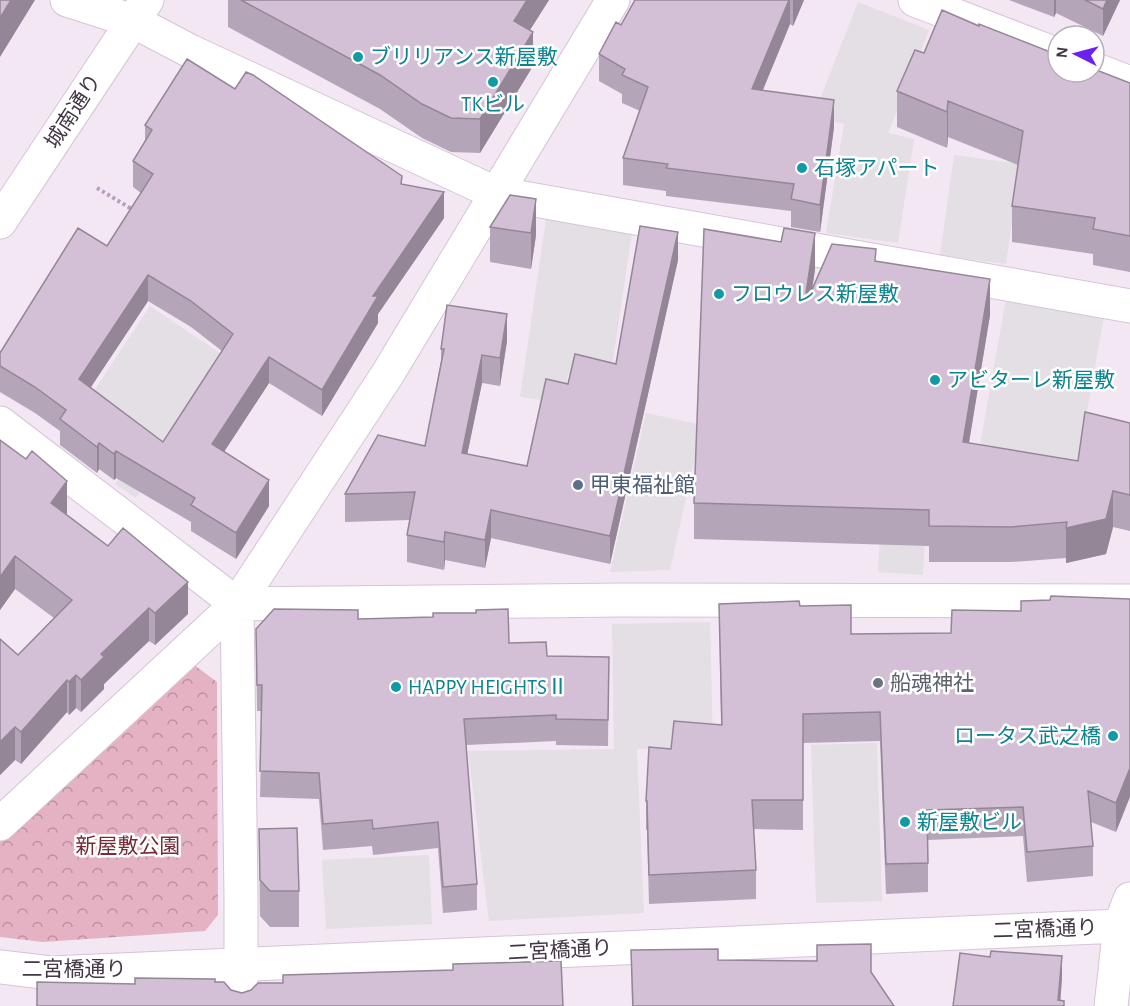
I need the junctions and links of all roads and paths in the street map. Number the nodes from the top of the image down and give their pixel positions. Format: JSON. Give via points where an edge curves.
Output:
{"nodes":[{"id":1,"x":67,"y":0,"type":"edge"},
{"id":2,"x":613,"y":0,"type":"edge"},
{"id":3,"x":915,"y":0,"type":"edge"},
{"id":4,"x":140,"y":11,"type":"edge"},
{"id":5,"x":1046,"y":50,"type":"edge"},
{"id":6,"x":1106,"y":74,"type":"edge"},
{"id":7,"x":1130,"y":83,"type":"edge"},
{"id":8,"x":98,"y":188,"type":"dead end"},
{"id":9,"x":495,"y":193,"type":"junction"},
{"id":10,"x":139,"y":214,"type":"edge"},
{"id":11,"x":0,"y":222,"type":"edge"},
{"id":12,"x":1130,"y":306,"type":"edge"},
{"id":13,"x":0,"y":423,"type":"edge"},
{"id":14,"x":1130,"y":602,"type":"edge"},
{"id":15,"x":237,"y":604,"type":"junction"},
{"id":16,"x":0,"y":824,"type":"edge"},
{"id":17,"x":1125,"y":912,"type":"edge"},
{"id":18,"x":240,"y":965,"type":"junction"},
{"id":19,"x":0,"y":967,"type":"edge"},
{"id":20,"x":241,"y":1006,"type":"edge"},
{"id":21,"x":1111,"y":1006,"type":"edge"}],
"edges":[{"from":1,"to":4,"type":"street"},
{"from":2,"to":9,"type":"street"},
{"from":3,"to":5,"type":"street"},
{"from":4,"to":9,"type":"street","via":[[190,51]]},
{"from":4,"to":11,"type":"street","name":"城南通り"},
{"from":6,"to":7,"type":"street"},
{"from":8,"to":10,"type":"path"},
{"from":9,"to":12,"type":"street"},
{"from":9,"to":15,"type":"street","via":[[387,375]]},
{"from":13,"to":15,"type":"street"},
{"from":14,"to":15,"type":"street","via":[[612,600]]},
{"from":15,"to":16,"type":"street"},
{"from":15,"to":18,"type":"street"},
{"from":17,"to":18,"type":"street","name":"二宮橋通り"},
{"from":17,"to":21,"type":"street"},
{"from":18,"to":19,"type":"street","name":"二宮橋通り","via":[[51,973]]},
{"from":18,"to":20,"type":"street"}]}
